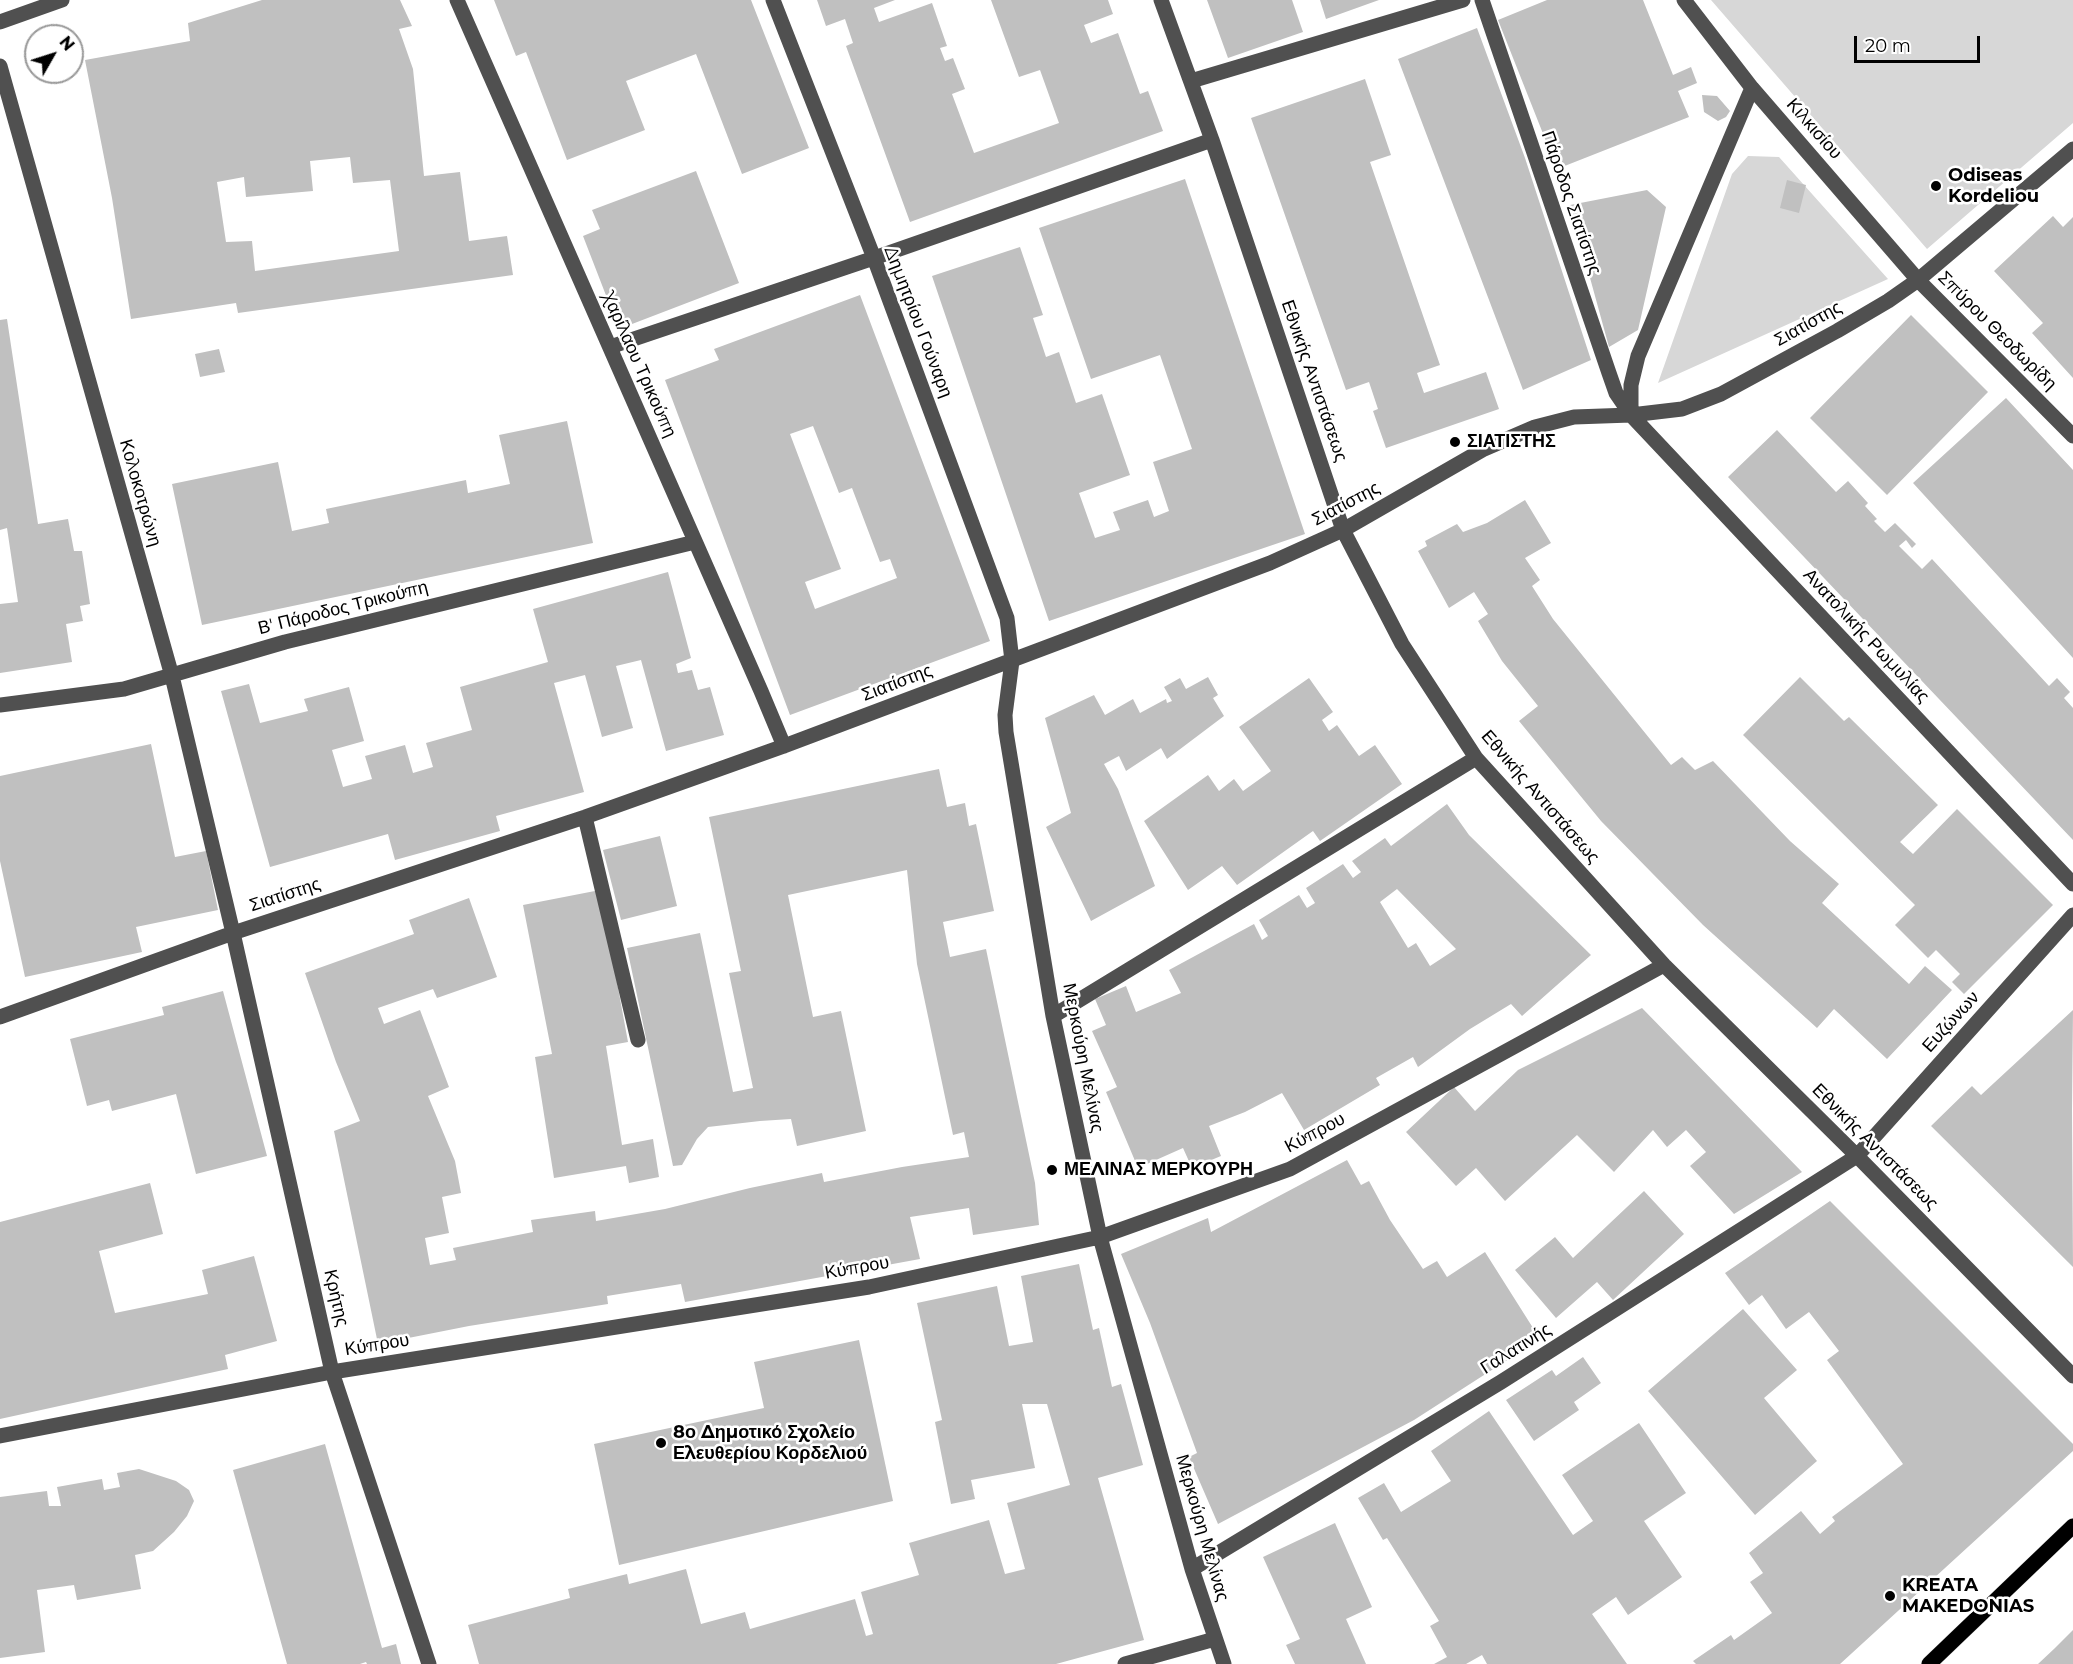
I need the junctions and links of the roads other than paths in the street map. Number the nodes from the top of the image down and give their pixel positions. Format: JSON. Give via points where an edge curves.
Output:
{"nodes":[{"id":1,"x":62,"y":0,"type":"edge"},
{"id":2,"x":458,"y":0,"type":"edge"},
{"id":3,"x":773,"y":0,"type":"edge"},
{"id":4,"x":1161,"y":0,"type":"edge"},
{"id":5,"x":1463,"y":0,"type":"edge"},
{"id":6,"x":1482,"y":0,"type":"edge"},
{"id":7,"x":1684,"y":0,"type":"edge"},
{"id":8,"x":0,"y":22,"type":"edge"},
{"id":9,"x":0,"y":66,"type":"edge"},
{"id":10,"x":1191,"y":81,"type":"junction"},
{"id":11,"x":1752,"y":87,"type":"junction"},
{"id":12,"x":1212,"y":140,"type":"junction"},
{"id":13,"x":2073,"y":149,"type":"edge"},
{"id":14,"x":874,"y":258,"type":"junction"},
{"id":15,"x":1918,"y":280,"type":"junction"},
{"id":16,"x":610,"y":347,"type":"junction"},
{"id":17,"x":1631,"y":415,"type":"junction"},
{"id":18,"x":2073,"y":436,"type":"edge"},
{"id":19,"x":1343,"y":530,"type":"junction"},
{"id":20,"x":695,"y":542,"type":"junction"},
{"id":21,"x":1012,"y":661,"type":"junction"},
{"id":22,"x":172,"y":676,"type":"junction"},
{"id":23,"x":0,"y":705,"type":"edge"},
{"id":24,"x":784,"y":746,"type":"junction"},
{"id":25,"x":1476,"y":758,"type":"junction"},
{"id":26,"x":585,"y":817,"type":"junction"},
{"id":27,"x":2073,"y":884,"type":"edge"},
{"id":28,"x":2073,"y":915,"type":"edge"},
{"id":29,"x":233,"y":933,"type":"junction"},
{"id":30,"x":1664,"y":965,"type":"junction"},
{"id":31,"x":1053,"y":1016,"type":"junction"},
{"id":32,"x":0,"y":1017,"type":"edge"},
{"id":33,"x":638,"y":1040,"type":"dead end"},
{"id":34,"x":1857,"y":1156,"type":"junction"},
{"id":35,"x":1100,"y":1237,"type":"junction"},
{"id":36,"x":332,"y":1372,"type":"junction"},
{"id":37,"x":2073,"y":1376,"type":"edge"},
{"id":38,"x":0,"y":1436,"type":"edge"},
{"id":39,"x":2073,"y":1526,"type":"edge"},
{"id":40,"x":1192,"y":1569,"type":"junction"},
{"id":41,"x":1215,"y":1640,"type":"junction"},
{"id":42,"x":429,"y":1664,"type":"edge"},
{"id":43,"x":1125,"y":1664,"type":"edge"},
{"id":44,"x":1224,"y":1664,"type":"edge"},
{"id":45,"x":1929,"y":1664,"type":"edge"}],
"edges":[{"from":1,"to":8,"type":"street"},
{"from":2,"to":16,"type":"street","name":"Χαρίλαου Τρικούπη"},
{"from":3,"to":14,"type":"street","name":"Δημητρίου Γούναρη"},
{"from":4,"to":10,"type":"street","name":"Εθνικής Αντιστάσεως"},
{"from":5,"to":10,"type":"street"},
{"from":6,"to":17,"type":"street","name":"Πάροδος Σιατίστης","via":[[1609,374]]},
{"from":7,"to":11,"type":"street","name":"Κιλκισίου"},
{"from":9,"to":22,"type":"street","name":"Κολοκοτρώνη"},
{"from":10,"to":12,"type":"street","name":"Εθνικής Αντιστάσεως"},
{"from":11,"to":15,"type":"street","name":"Κιλκισίου"},
{"from":11,"to":17,"type":"street","via":[[1638,356],[1630,385]]},
{"from":12,"to":14,"type":"street"},
{"from":12,"to":19,"type":"street","name":"Εθνικής Αντιστάσεως"},
{"from":13,"to":15,"type":"street","name":"Σιατίστης"},
{"from":14,"to":16,"type":"street"},
{"from":14,"to":21,"type":"street","name":"Δημητρίου Γούναρη","via":[[1001,596]]},
{"from":15,"to":17,"type":"street","name":"Σιατίστης","via":[[1837,331],[1721,394],[1682,409]]},
{"from":15,"to":18,"type":"street","name":"Σπύρου Θεοδωρίδη"},
{"from":16,"to":20,"type":"street","name":"Χαρίλαου Τρικούπη"},
{"from":17,"to":19,"type":"street","name":"Σιατίστης","via":[[1574,417],[1534,427],[1461,462]]},
{"from":17,"to":27,"type":"street","name":"Ανατολικής Ρωμυλίας"},
{"from":19,"to":21,"type":"street","name":"Σιατίστης","via":[[1270,563]]},
{"from":19,"to":25,"type":"street","name":"Εθνικής Αντιστάσεως","via":[[1402,645]]},
{"from":20,"to":22,"type":"street","name":"Β' Πάροδος Τρικούπη","via":[[285,642]]},
{"from":20,"to":24,"type":"street","name":"Χαρίλαου Τρικούπη"},
{"from":21,"to":24,"type":"street","name":"Σιατίστης"},
{"from":21,"to":31,"type":"street","name":"Μερκούρη Μελίνας","via":[[1006,732]]},
{"from":22,"to":23,"type":"street","name":"Β' Πάροδος Τρικούπη","via":[[124,689]]},
{"from":22,"to":29,"type":"street","name":"Κολοκοτρώνη"},
{"from":24,"to":26,"type":"street","name":"Σιατίστης"},
{"from":25,"to":30,"type":"street","name":"Εθνικής Αντιστάσεως"},
{"from":25,"to":31,"type":"street"},
{"from":26,"to":29,"type":"street","name":"Σιατίστης"},
{"from":26,"to":33,"type":"street"},
{"from":28,"to":34,"type":"street","name":"Ευζώνων"},
{"from":29,"to":32,"type":"street","name":"Σιατίστης"},
{"from":29,"to":36,"type":"street","name":"Κρήτης"},
{"from":30,"to":34,"type":"street","name":"Εθνικής Αντιστάσεως"},
{"from":30,"to":35,"type":"street","name":"Κύπρου","via":[[1290,1169]]},
{"from":31,"to":35,"type":"street","name":"Μερκούρη Μελίνας"},
{"from":34,"to":37,"type":"street","name":"Εθνικής Αντιστάσεως"},
{"from":34,"to":40,"type":"street","name":"Γαλατινής","via":[[1511,1376]]},
{"from":35,"to":36,"type":"street","name":"Κύπρου","via":[[869,1287]]},
{"from":35,"to":40,"type":"street","name":"Μερκούρη Μελίνας"},
{"from":36,"to":38,"type":"street","name":"Κύπρου"},
{"from":36,"to":42,"type":"street","name":"Κρήτης"},
{"from":39,"to":45,"type":"main road"},
{"from":40,"to":41,"type":"street","name":"Μερκούρη Μελίνας"},
{"from":41,"to":43,"type":"street"},
{"from":41,"to":44,"type":"street","name":"Μερκούρη Μελίνας"}]}
